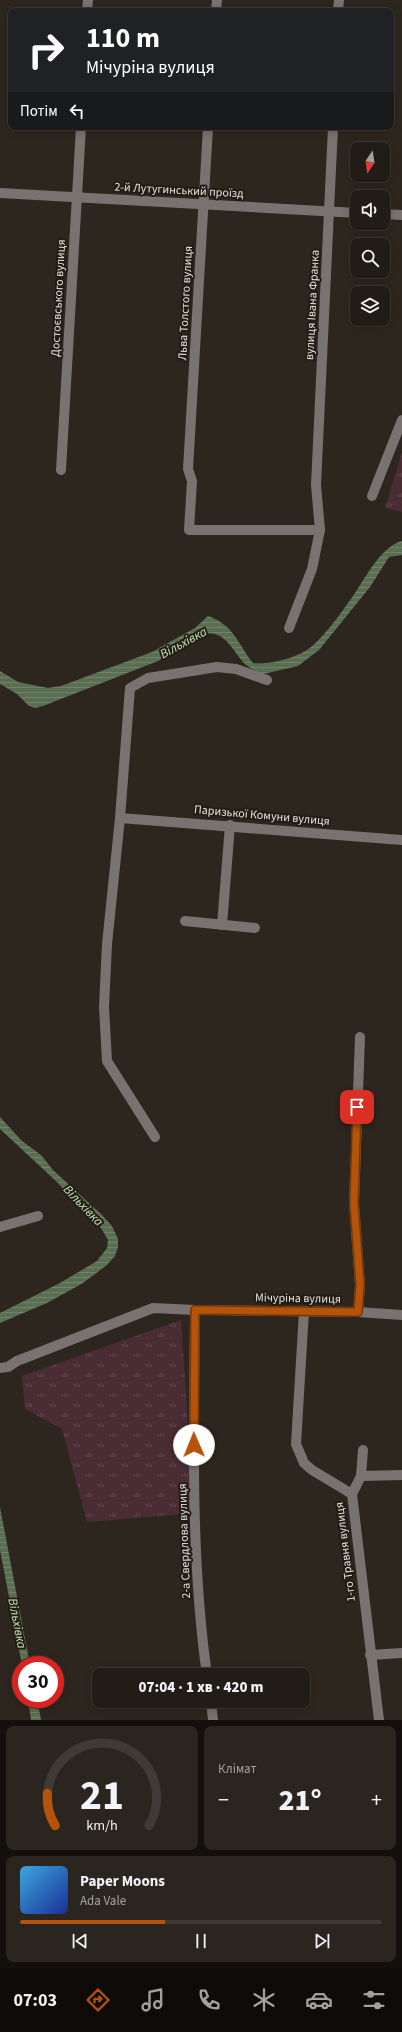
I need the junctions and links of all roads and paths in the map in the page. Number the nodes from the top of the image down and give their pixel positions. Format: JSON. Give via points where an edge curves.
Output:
{"nodes":[{"id":1,"x":81,"y":130,"type":"edge"},
{"id":2,"x":208,"y":130,"type":"edge"},
{"id":3,"x":333,"y":130,"type":"edge"},
{"id":4,"x":0,"y":193,"type":"edge"},
{"id":5,"x":77,"y":199,"type":"junction"},
{"id":6,"x":204,"y":204,"type":"junction"},
{"id":7,"x":329,"y":212,"type":"junction"},
{"id":8,"x":350,"y":213,"type":"edge"},
{"id":9,"x":390,"y":214,"type":"edge"},
{"id":10,"x":402,"y":215,"type":"edge"},
{"id":11,"x":402,"y":420,"type":"edge"},
{"id":12,"x":61,"y":470,"type":"dead end"},
{"id":13,"x":372,"y":496,"type":"dead end"},
{"id":14,"x":320,"y":530,"type":"junction"},
{"id":15,"x":289,"y":628,"type":"dead end"},
{"id":16,"x":267,"y":680,"type":"dead end"},
{"id":17,"x":120,"y":818,"type":"junction"},
{"id":18,"x":230,"y":825,"type":"junction"},
{"id":19,"x":402,"y":840,"type":"edge"},
{"id":20,"x":184,"y":921,"type":"dead end"},
{"id":21,"x":222,"y":925,"type":"junction"},
{"id":22,"x":255,"y":928,"type":"dead end"},
{"id":23,"x":360,"y":1037,"type":"dead end"},
{"id":24,"x":155,"y":1137,"type":"dead end"},
{"id":25,"x":38,"y":1216,"type":"dead end"},
{"id":26,"x":0,"y":1227,"type":"edge"},
{"id":27,"x":195,"y":1310,"type":"junction"},
{"id":28,"x":304,"y":1311,"type":"junction"},
{"id":29,"x":358,"y":1312,"type":"junction"},
{"id":30,"x":402,"y":1315,"type":"edge"},
{"id":31,"x":4,"y":1368,"type":"edge"},
{"id":32,"x":363,"y":1450,"type":"dead end"},
{"id":33,"x":402,"y":1475,"type":"edge"},
{"id":34,"x":361,"y":1476,"type":"junction"},
{"id":35,"x":352,"y":1494,"type":"junction"},
{"id":36,"x":402,"y":1653,"type":"edge"},
{"id":37,"x":370,"y":1655,"type":"junction"},
{"id":38,"x":206,"y":1668,"type":"edge"},
{"id":39,"x":212,"y":1708,"type":"edge"},
{"id":40,"x":213,"y":1720,"type":"edge"},
{"id":41,"x":379,"y":1720,"type":"edge"}],
"edges":[{"from":1,"to":5,"type":"street","name":"Достоєвського вулиця"},
{"from":2,"to":6,"type":"street","name":"Льва Толстого вулиця"},
{"from":3,"to":7,"type":"street","name":"вулиця Івана Франка"},
{"from":4,"to":5,"type":"street","name":"2-й Лутугинський проїзд"},
{"from":5,"to":6,"type":"street","name":"2-й Лутугинський проїзд"},
{"from":5,"to":12,"type":"street","name":"Достоєвського вулиця"},
{"from":6,"to":7,"type":"street","name":"2-й Лутугинський проїзд"},
{"from":6,"to":14,"type":"street","name":"Льва Толстого вулиця","via":[[188,468],[192,481],[189,530]]},
{"from":7,"to":8,"type":"street","name":"2-й Лутугинський проїзд"},
{"from":7,"to":14,"type":"street","name":"вулиця Івана Франка","via":[[316,485]]},
{"from":9,"to":10,"type":"street"},
{"from":11,"to":13,"type":"street"},
{"from":14,"to":15,"type":"street","name":"вулиця Івана Франка","via":[[312,569]]},
{"from":16,"to":17,"type":"street","via":[[236,669],[217,667],[148,678],[130,688]]},
{"from":17,"to":18,"type":"street","name":"Паризької Комуни вулиця"},
{"from":17,"to":24,"type":"street","via":[[107,944],[104,1007],[107,1061]]},
{"from":18,"to":19,"type":"street","name":"Паризької Комуни вулиця"},
{"from":18,"to":21,"type":"street"},
{"from":20,"to":21,"type":"street"},
{"from":21,"to":22,"type":"street"},
{"from":23,"to":29,"type":"street","via":[[354,1203],[360,1285]]},
{"from":25,"to":26,"type":"street"},
{"from":27,"to":28,"type":"street","name":"Мічуріна вулиця"},
{"from":27,"to":31,"type":"street","name":"Мічуріна вулиця","via":[[153,1308],[16,1361]]},
{"from":27,"to":38,"type":"street","name":"2-а Свердлова вулиця","via":[[194,1431],[199,1619]]},
{"from":28,"to":29,"type":"street","name":"Мічуріна вулиця"},
{"from":28,"to":35,"type":"street","name":"1-го Травня вулиця","via":[[296,1444],[304,1463]]},
{"from":29,"to":30,"type":"street","name":"Мічуріна вулиця"},
{"from":32,"to":34,"type":"street"},
{"from":33,"to":34,"type":"street"},
{"from":34,"to":35,"type":"street"},
{"from":35,"to":37,"type":"street","name":"1-го Травня вулиця"},
{"from":36,"to":37,"type":"street"},
{"from":37,"to":41,"type":"street","name":"1-го Травня вулиця"},
{"from":39,"to":40,"type":"street"}]}
